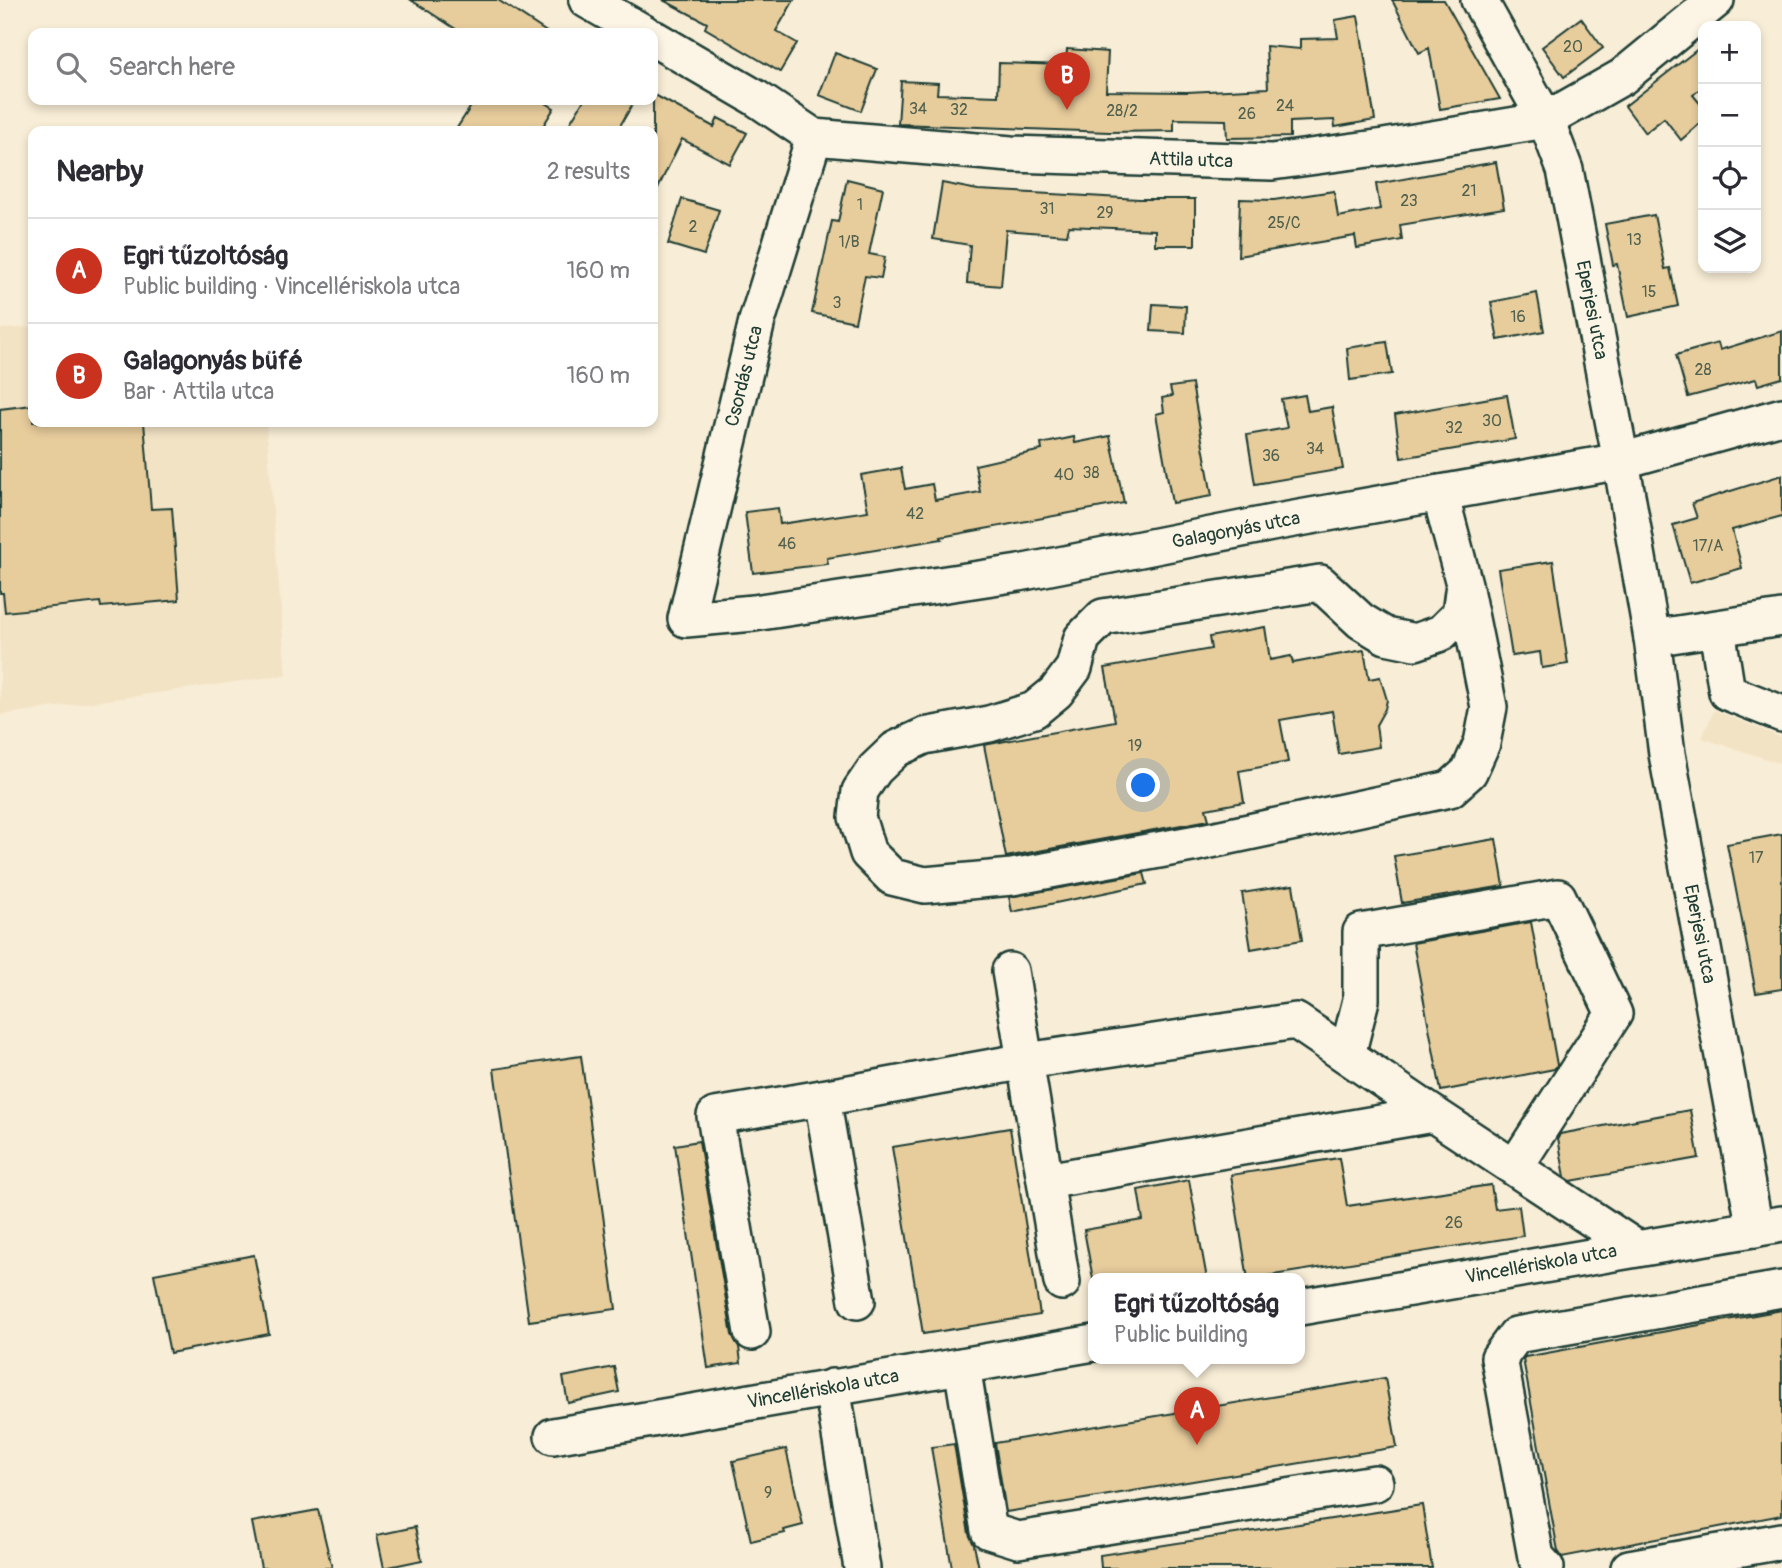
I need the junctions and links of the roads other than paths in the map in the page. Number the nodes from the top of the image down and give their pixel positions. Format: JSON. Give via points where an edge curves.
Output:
{"nodes":[{"id":1,"x":587,"y":0,"type":"edge"},
{"id":2,"x":1479,"y":0,"type":"edge"},
{"id":3,"x":1716,"y":0,"type":"edge"},
{"id":4,"x":635,"y":28,"type":"edge"},
{"id":5,"x":658,"y":41,"type":"edge"},
{"id":6,"x":1546,"y":120,"type":"junction"},
{"id":7,"x":814,"y":137,"type":"junction"},
{"id":8,"x":1782,"y":416,"type":"edge"},
{"id":9,"x":1621,"y":461,"type":"junction"},
{"id":10,"x":1440,"y":493,"type":"junction"},
{"id":11,"x":1464,"y":584,"type":"junction"},
{"id":12,"x":685,"y":618,"type":"joint"},
{"id":13,"x":1782,"y":618,"type":"edge"},
{"id":14,"x":1717,"y":629,"type":"junction"},
{"id":15,"x":1652,"y":638,"type":"junction"},
{"id":16,"x":1782,"y":714,"type":"edge"},
{"id":17,"x":1010,"y":971,"type":"dead end"},
{"id":18,"x":1347,"y":1055,"type":"junction"},
{"id":19,"x":1026,"y":1061,"type":"junction"},
{"id":20,"x":822,"y":1098,"type":"junction"},
{"id":21,"x":1433,"y":1114,"type":"junction"},
{"id":22,"x":1515,"y":1167,"type":"junction"},
{"id":23,"x":1046,"y":1181,"type":"junction"},
{"id":24,"x":1768,"y":1227,"type":"edge"},
{"id":25,"x":1636,"y":1248,"type":"junction"},
{"id":26,"x":1062,"y":1282,"type":"dead end"},
{"id":27,"x":1782,"y":1289,"type":"edge"},
{"id":28,"x":857,"y":1301,"type":"dead end"},
{"id":29,"x":1305,"y":1306,"type":"edge"},
{"id":30,"x":752,"y":1332,"type":"dead end"},
{"id":31,"x":1088,"y":1344,"type":"edge"},
{"id":32,"x":962,"y":1366,"type":"junction"},
{"id":33,"x":832,"y":1387,"type":"junction"},
{"id":34,"x":553,"y":1436,"type":"dead end"},
{"id":35,"x":1375,"y":1483,"type":"dead end"},
{"id":36,"x":1782,"y":1541,"type":"edge"},
{"id":37,"x":862,"y":1568,"type":"edge"},
{"id":38,"x":1546,"y":1568,"type":"edge"},
{"id":39,"x":1629,"y":1568,"type":"edge"}],
"edges":[{"from":1,"to":4,"type":"street"},
{"from":2,"to":6,"type":"street","name":"Eperjesi utca"},
{"from":3,"to":6,"type":"street","name":"Attila utca","via":[[1622,77]]},
{"from":5,"to":7,"type":"street","name":"Attila utca"},
{"from":6,"to":7,"type":"street","name":"Attila utca","via":[[1272,162],[1011,154]]},
{"from":6,"to":9,"type":"street","name":"Eperjesi utca","via":[[1565,170]]},
{"from":7,"to":12,"type":"street","name":"Csordás utca","via":[[757,321]]},
{"from":8,"to":9,"type":"street","name":"Galagonyás utca"},
{"from":9,"to":10,"type":"street","name":"Galagonyás utca"},
{"from":9,"to":15,"type":"street","name":"Eperjesi utca"},
{"from":10,"to":11,"type":"street"},
{"from":10,"to":12,"type":"street","name":"Galagonyás utca","via":[[1019,573]]},
{"from":11,"to":11,"type":"street","via":[[1460,614],[1441,632],[1415,642],[1386,636],[1361,621],[1320,583],[1103,617],[1082,638],[1074,668],[1056,692],[1034,710],[924,736],[896,749],[875,769],[860,791],[856,817],[868,853],[892,877],[925,885],[1012,877],[1450,789],[1469,772],[1482,743],[1489,707]]},
{"from":13,"to":14,"type":"street"},
{"from":14,"to":15,"type":"street"},
{"from":14,"to":16,"type":"street","via":[[1727,692]]},
{"from":15,"to":24,"type":"street","name":"Eperjesi utca","via":[[1667,754]]},
{"from":17,"to":19,"type":"street"},
{"from":18,"to":19,"type":"street","via":[[1296,1021]]},
{"from":18,"to":21,"type":"street"},
{"from":18,"to":22,"type":"street","via":[[1362,1000],[1361,933],[1558,897],[1614,1014]]},
{"from":19,"to":20,"type":"street"},
{"from":19,"to":23,"type":"street"},
{"from":20,"to":28,"type":"street"},
{"from":20,"to":30,"type":"street","via":[[715,1116]]},
{"from":21,"to":22,"type":"street"},
{"from":21,"to":23,"type":"street"},
{"from":22,"to":25,"type":"street"},
{"from":23,"to":26,"type":"street"},
{"from":24,"to":25,"type":"street","name":"Vincellériskola utca"},
{"from":25,"to":29,"type":"street","name":"Vincellériskola utca"},
{"from":27,"to":38,"type":"street","via":[[1516,1335],[1499,1358],[1536,1557]]},
{"from":31,"to":32,"type":"street","name":"Vincellériskola utca"},
{"from":32,"to":33,"type":"street","name":"Vincellériskola utca"},
{"from":32,"to":35,"type":"street","via":[[989,1531],[1018,1540]]},
{"from":33,"to":34,"type":"street","name":"Vincellériskola utca"},
{"from":33,"to":37,"type":"street"},
{"from":36,"to":39,"type":"street"}]}
